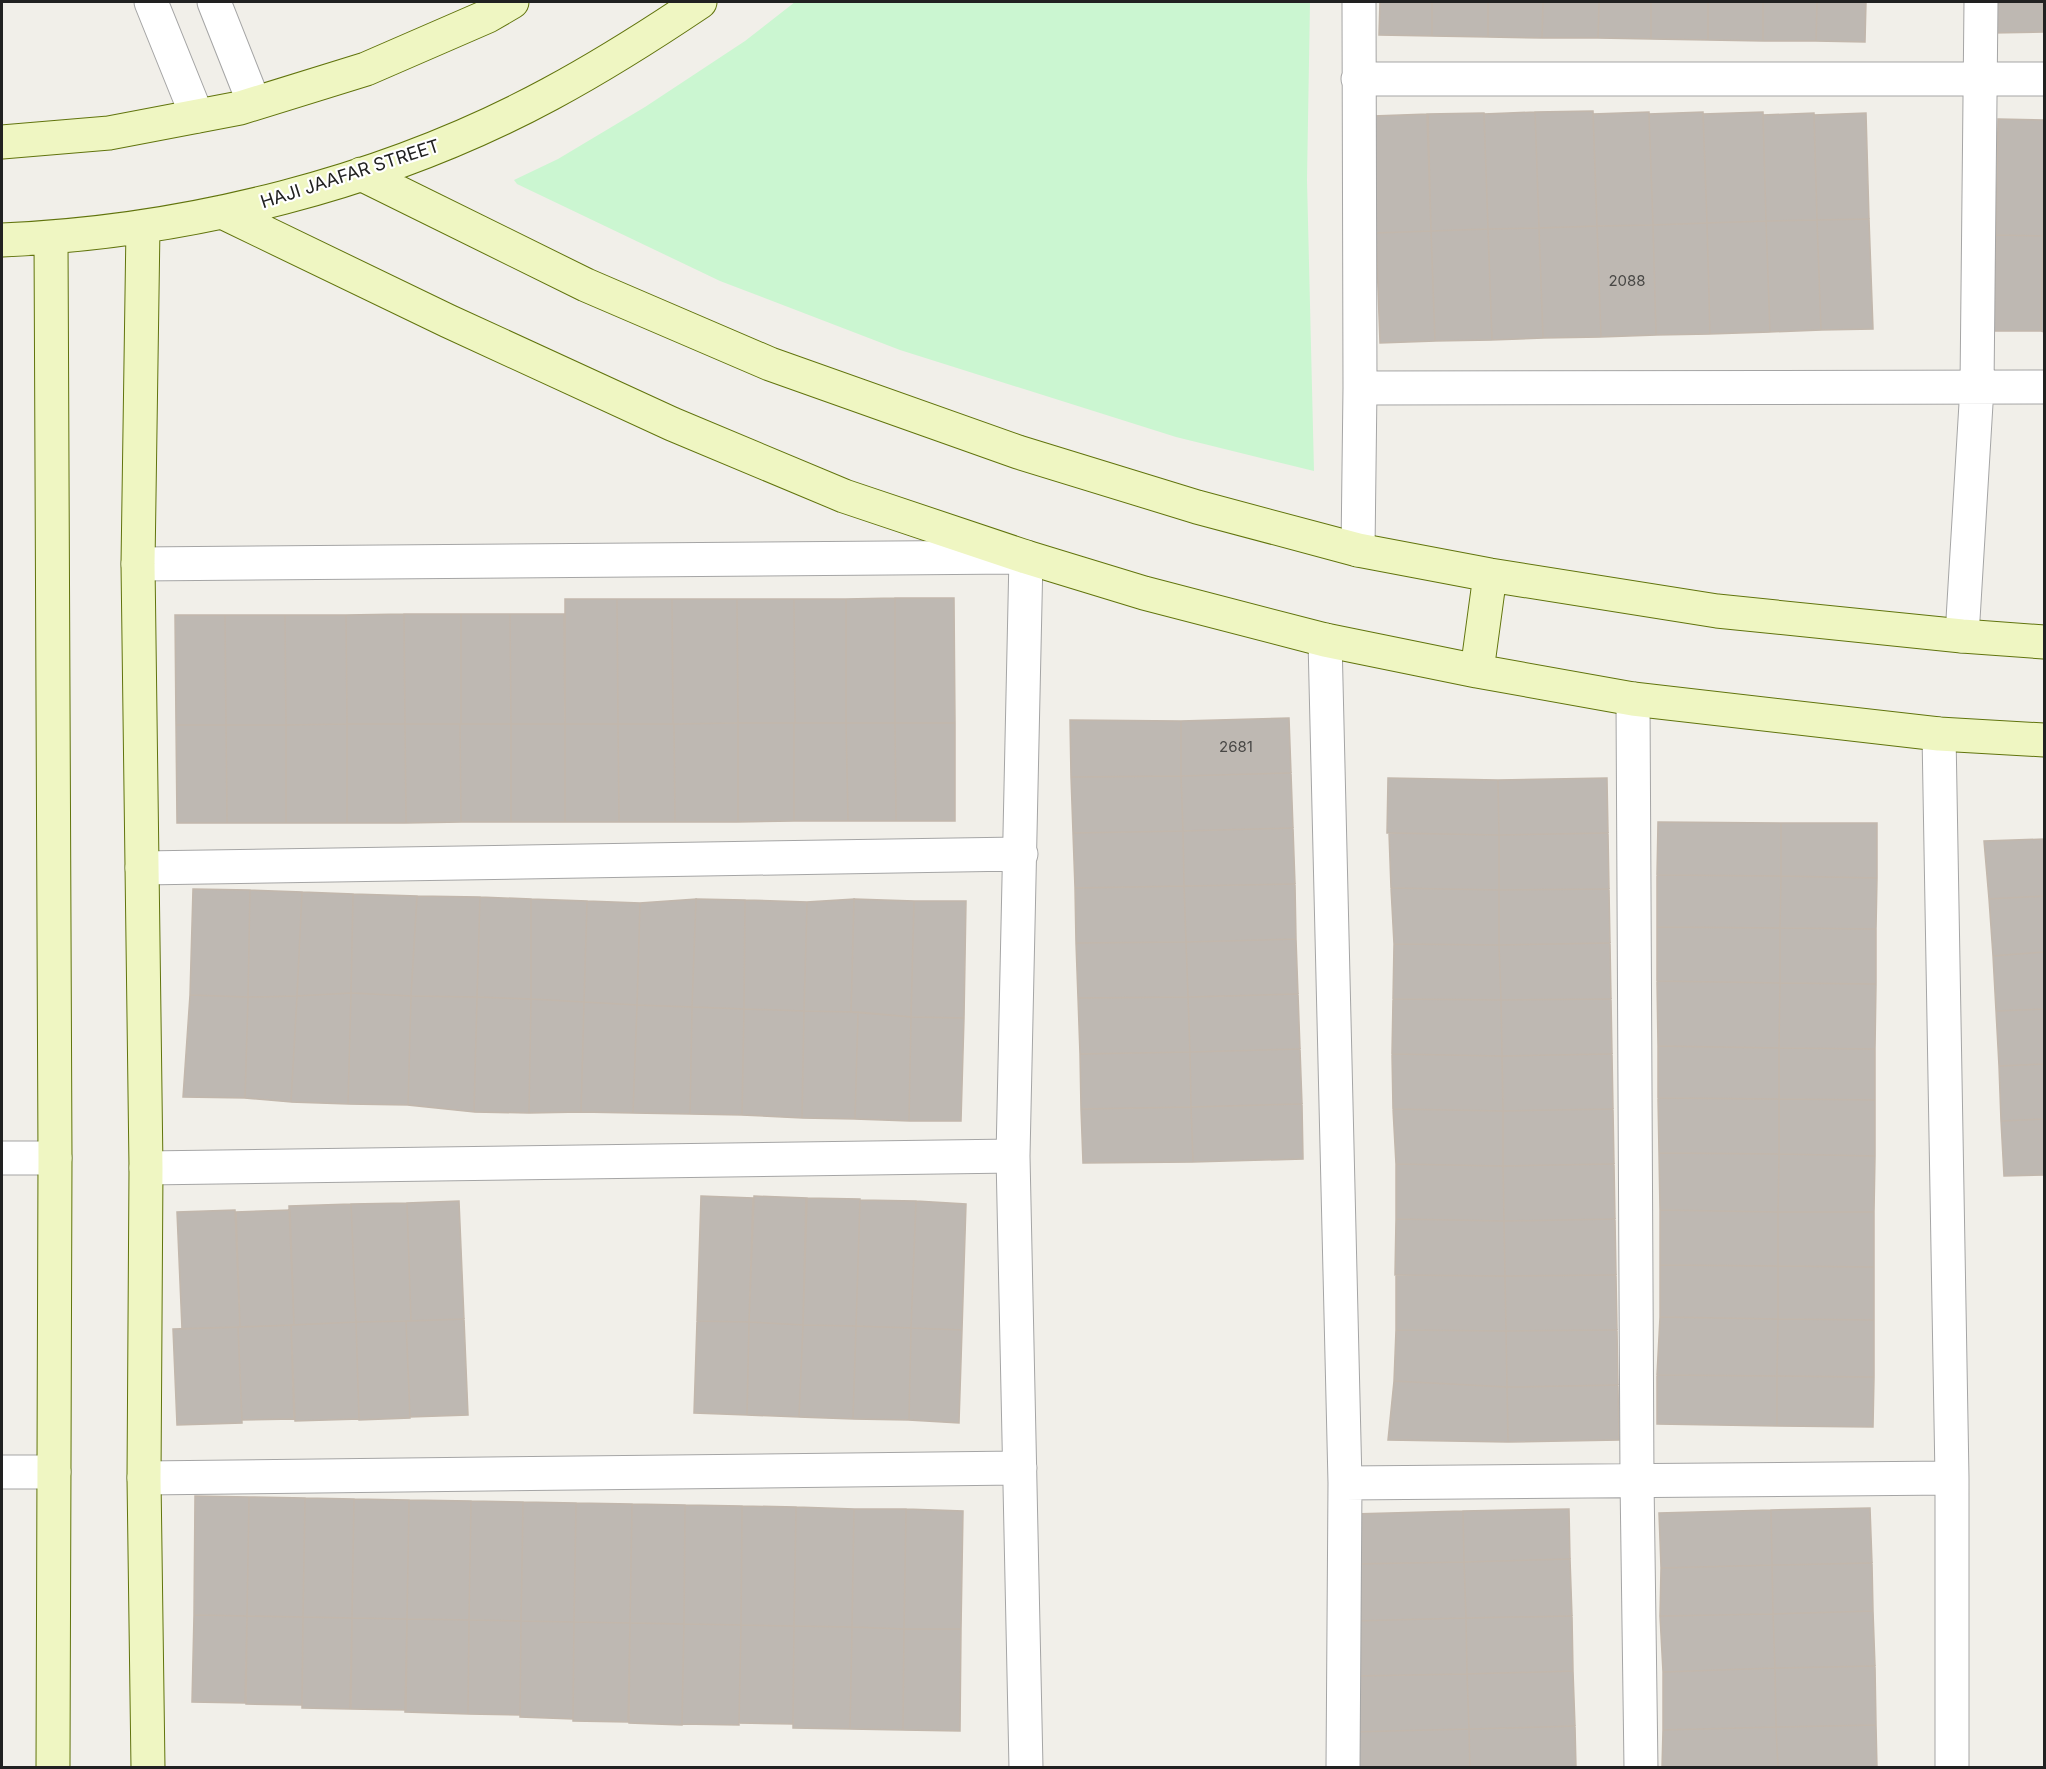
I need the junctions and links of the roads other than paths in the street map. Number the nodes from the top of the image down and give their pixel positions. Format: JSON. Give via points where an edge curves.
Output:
{"nodes":[{"id":1,"x":151,"y":2,"type":"edge"},
{"id":2,"x":214,"y":2,"type":"edge"},
{"id":3,"x":512,"y":2,"type":"edge"},
{"id":4,"x":700,"y":2,"type":"edge"},
{"id":5,"x":1359,"y":2,"type":"edge"},
{"id":6,"x":1981,"y":2,"type":"edge"},
{"id":7,"x":1358,"y":79,"type":"junction"},
{"id":8,"x":1980,"y":79,"type":"junction"},
{"id":9,"x":2044,"y":79,"type":"edge"},
{"id":10,"x":254,"y":103,"type":"junction"},
{"id":11,"x":197,"y":116,"type":"junction"},
{"id":12,"x":2,"y":142,"type":"edge"},
{"id":13,"x":361,"y":174,"type":"junction"},
{"id":14,"x":222,"y":212,"type":"junction"},
{"id":15,"x":143,"y":227,"type":"junction"},
{"id":16,"x":51,"y":238,"type":"junction"},
{"id":17,"x":2,"y":240,"type":"edge"},
{"id":18,"x":1977,"y":387,"type":"junction"},
{"id":19,"x":2044,"y":387,"type":"edge"},
{"id":20,"x":1360,"y":388,"type":"junction"},
{"id":21,"x":1358,"y":550,"type":"junction"},
{"id":22,"x":1026,"y":557,"type":"junction"},
{"id":23,"x":138,"y":564,"type":"junction"},
{"id":24,"x":1490,"y":575,"type":"junction"},
{"id":25,"x":1962,"y":636,"type":"junction"},
{"id":26,"x":1325,"y":640,"type":"junction"},
{"id":27,"x":2044,"y":642,"type":"edge"},
{"id":28,"x":1477,"y":671,"type":"junction"},
{"id":29,"x":1633,"y":699,"type":"junction"},
{"id":30,"x":1939,"y":734,"type":"junction"},
{"id":31,"x":2044,"y":740,"type":"edge"},
{"id":32,"x":1021,"y":854,"type":"junction"},
{"id":33,"x":142,"y":868,"type":"junction"},
{"id":34,"x":1013,"y":1156,"type":"junction"},
{"id":35,"x":2,"y":1158,"type":"edge"},
{"id":36,"x":55,"y":1158,"type":"junction"},
{"id":37,"x":146,"y":1168,"type":"junction"},
{"id":38,"x":1020,"y":1468,"type":"junction"},
{"id":39,"x":2,"y":1472,"type":"edge"},
{"id":40,"x":54,"y":1472,"type":"junction"},
{"id":41,"x":144,"y":1478,"type":"junction"},
{"id":42,"x":1952,"y":1478,"type":"junction"},
{"id":43,"x":1636,"y":1480,"type":"junction"},
{"id":44,"x":1345,"y":1483,"type":"junction"},
{"id":45,"x":53,"y":1767,"type":"edge"},
{"id":46,"x":148,"y":1767,"type":"edge"},
{"id":47,"x":1026,"y":1767,"type":"edge"},
{"id":48,"x":1343,"y":1767,"type":"edge"},
{"id":49,"x":1641,"y":1767,"type":"edge"},
{"id":50,"x":1952,"y":1767,"type":"edge"}],
"edges":[{"from":1,"to":11,"type":"street"},
{"from":2,"to":10,"type":"street"},
{"from":3,"to":10,"type":"street","via":[[366,69]]},
{"from":4,"to":13,"type":"street","name":"HAJI JAAFAR STREET","via":[[639,43],[548,95],[453,140]]},
{"from":5,"to":7,"type":"street"},
{"from":6,"to":8,"type":"street"},
{"from":7,"to":8,"type":"street"},
{"from":7,"to":20,"type":"street"},
{"from":8,"to":9,"type":"street"},
{"from":8,"to":18,"type":"street"},
{"from":10,"to":11,"type":"street"},
{"from":11,"to":12,"type":"street","via":[[109,133]]},
{"from":13,"to":14,"type":"street","name":"HAJI JAAFAR STREET"},
{"from":13,"to":21,"type":"street","via":[[586,285],[770,364],[1018,452],[1197,507]]},
{"from":14,"to":15,"type":"street","name":"HAJI JAAFAR STREET"},
{"from":14,"to":22,"type":"street","via":[[672,424],[843,496]]},
{"from":15,"to":16,"type":"street","name":"HAJI JAAFAR STREET"},
{"from":15,"to":23,"type":"street"},
{"from":16,"to":17,"type":"street","name":"HAJI JAAFAR STREET"},
{"from":16,"to":36,"type":"street"},
{"from":18,"to":19,"type":"street"},
{"from":18,"to":20,"type":"street"},
{"from":18,"to":25,"type":"street"},
{"from":20,"to":21,"type":"street"},
{"from":21,"to":24,"type":"street"},
{"from":22,"to":23,"type":"street"},
{"from":22,"to":26,"type":"street","via":[[1144,593]]},
{"from":22,"to":32,"type":"street"},
{"from":23,"to":33,"type":"street"},
{"from":24,"to":25,"type":"street","via":[[1717,611]]},
{"from":24,"to":28,"type":"street"},
{"from":25,"to":27,"type":"street"},
{"from":26,"to":28,"type":"street"},
{"from":26,"to":44,"type":"street"},
{"from":28,"to":29,"type":"street"},
{"from":29,"to":30,"type":"street"},
{"from":29,"to":43,"type":"street"},
{"from":30,"to":31,"type":"street"},
{"from":30,"to":42,"type":"street"},
{"from":32,"to":33,"type":"street"},
{"from":32,"to":34,"type":"street"},
{"from":33,"to":37,"type":"street"},
{"from":34,"to":37,"type":"street"},
{"from":34,"to":38,"type":"street"},
{"from":35,"to":36,"type":"street"},
{"from":36,"to":40,"type":"street"},
{"from":37,"to":41,"type":"street"},
{"from":38,"to":41,"type":"street"},
{"from":38,"to":47,"type":"street"},
{"from":39,"to":40,"type":"street"},
{"from":40,"to":45,"type":"street"},
{"from":41,"to":46,"type":"street"},
{"from":42,"to":43,"type":"street"},
{"from":42,"to":50,"type":"street"},
{"from":43,"to":44,"type":"street"},
{"from":43,"to":49,"type":"street"},
{"from":44,"to":48,"type":"street"}]}
